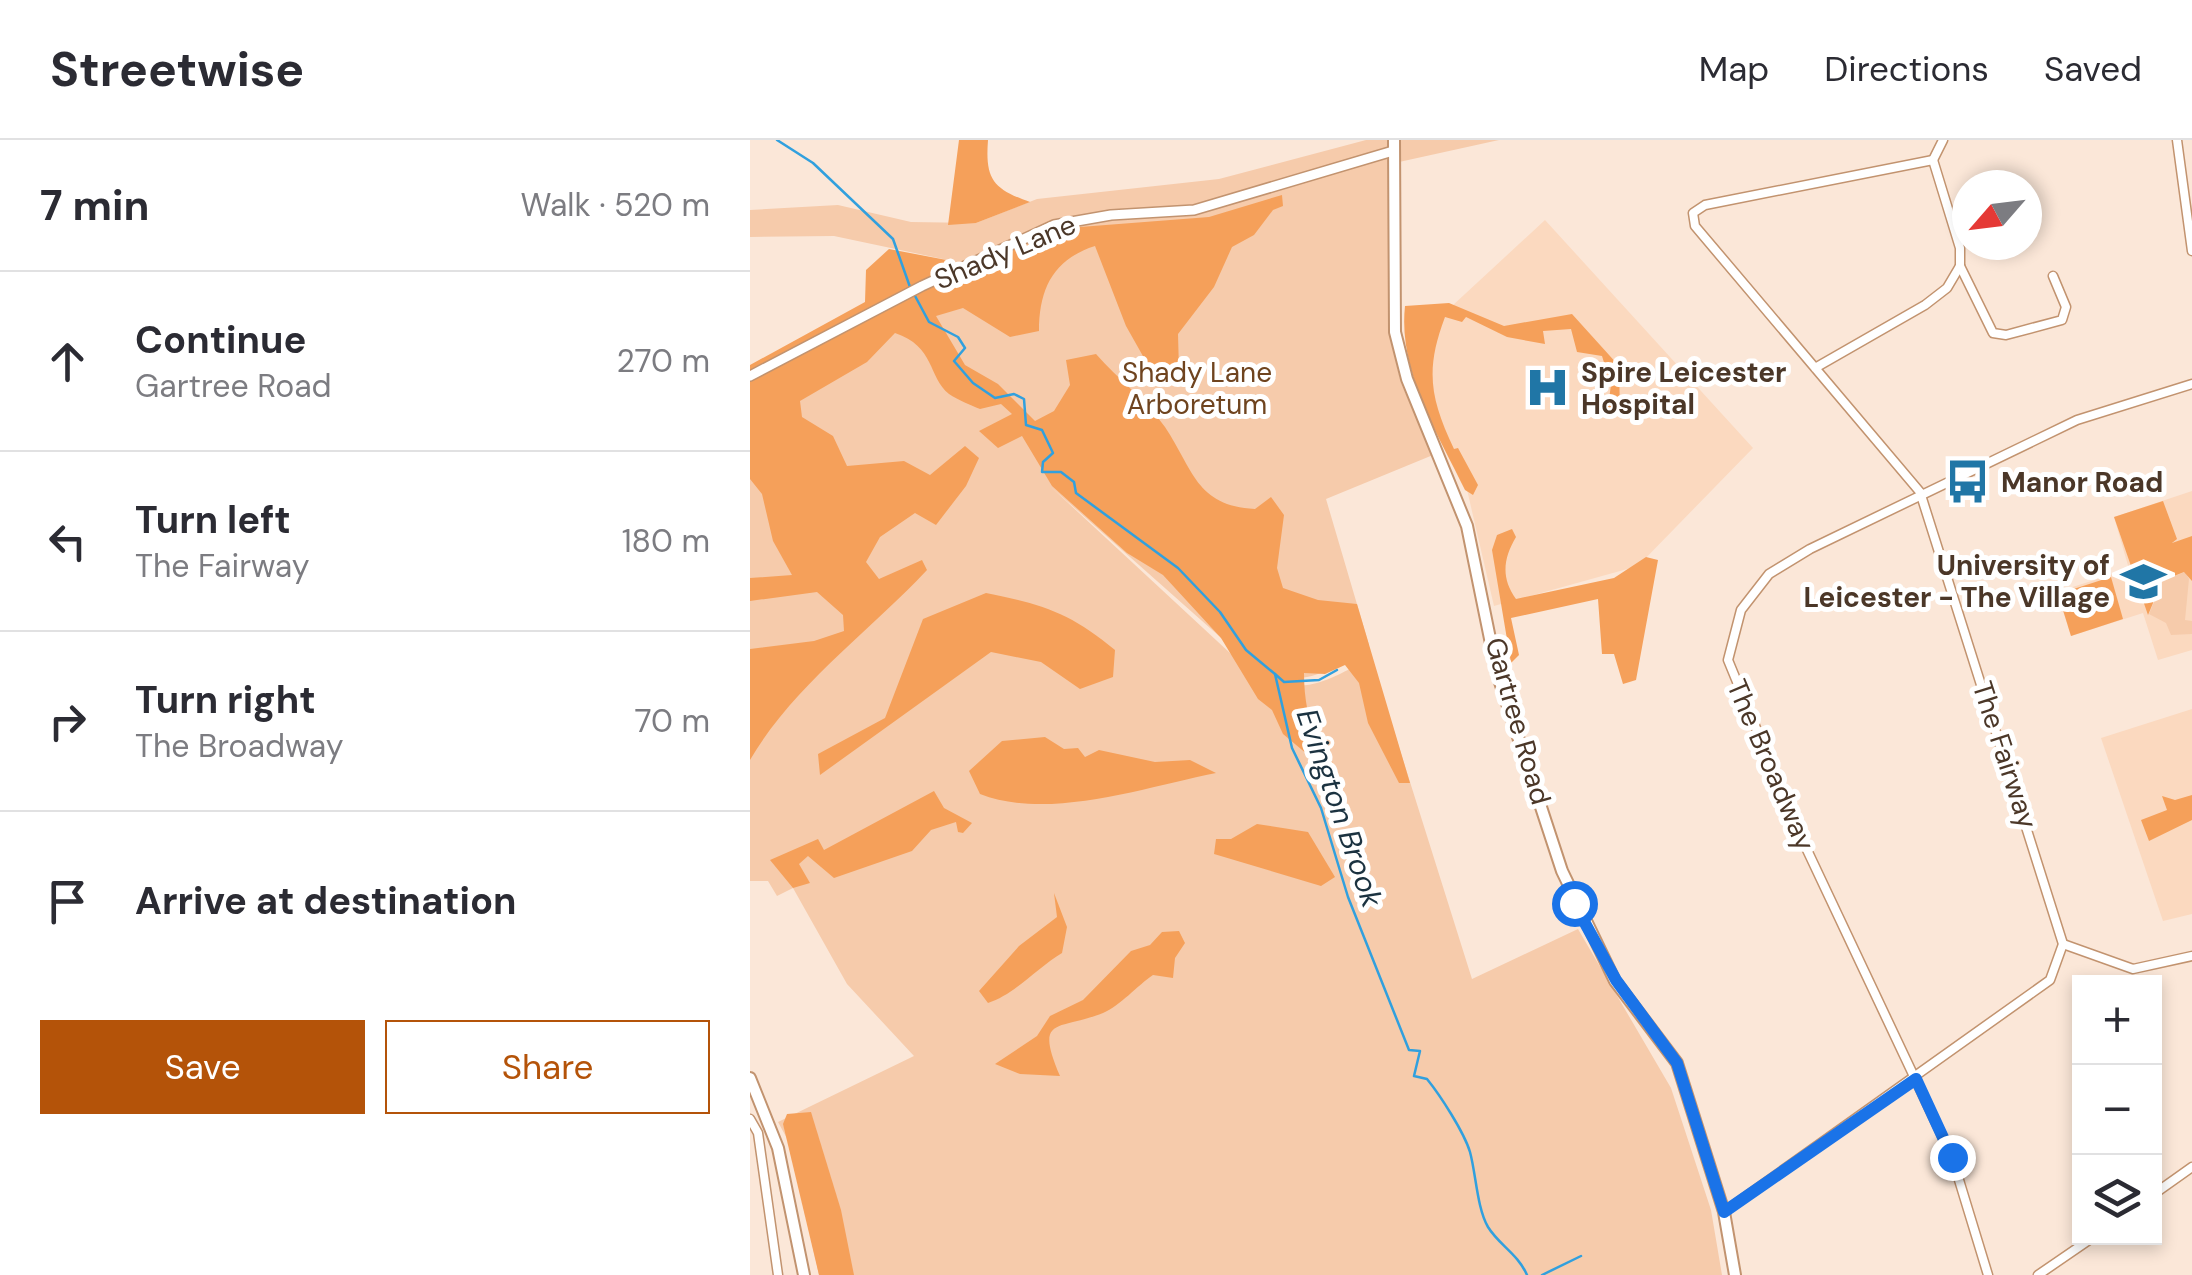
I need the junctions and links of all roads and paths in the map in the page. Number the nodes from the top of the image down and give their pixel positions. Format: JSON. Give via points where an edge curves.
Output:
{"nodes":[{"id":1,"x":1943,"y":140,"type":"edge"},
{"id":2,"x":2177,"y":140,"type":"edge"},
{"id":3,"x":1394,"y":146,"type":"edge"},
{"id":4,"x":1933,"y":160,"type":"junction"},
{"id":5,"x":2192,"y":250,"type":"edge"},
{"id":6,"x":1960,"y":266,"type":"junction"},
{"id":7,"x":2053,"y":276,"type":"dead end"},
{"id":8,"x":1815,"y":368,"type":"junction"},
{"id":9,"x":750,"y":376,"type":"edge"},
{"id":10,"x":2192,"y":384,"type":"edge"},
{"id":11,"x":1920,"y":492,"type":"junction"},
{"id":12,"x":2063,"y":944,"type":"junction"},
{"id":13,"x":2192,"y":956,"type":"edge"},
{"id":14,"x":750,"y":1078,"type":"edge"},
{"id":15,"x":1916,"y":1079,"type":"junction"},
{"id":16,"x":750,"y":1119,"type":"edge"},
{"id":17,"x":2192,"y":1167,"type":"edge"},
{"id":18,"x":2162,"y":1188,"type":"edge"},
{"id":19,"x":1724,"y":1212,"type":"junction"},
{"id":20,"x":2082,"y":1245,"type":"edge"},
{"id":21,"x":778,"y":1275,"type":"edge"},
{"id":22,"x":804,"y":1275,"type":"edge"},
{"id":23,"x":1735,"y":1275,"type":"edge"},
{"id":24,"x":1988,"y":1275,"type":"edge"},
{"id":25,"x":2038,"y":1275,"type":"edge"}],
"edges":[{"from":1,"to":4,"type":"street"},
{"from":2,"to":5,"type":"street"},
{"from":3,"to":9,"type":"street","name":"Shady Lane","via":[[1194,210],[1111,214],[1054,226]]},
{"from":3,"to":19,"type":"main road","name":"Gartree Road","via":[[1395,332],[1419,414],[1468,526],[1498,673],[1574,903],[1616,980],[1677,1063]]},
{"from":4,"to":6,"type":"street"},
{"from":4,"to":8,"type":"street","name":"The Fairway","via":[[1705,205],[1693,213],[1695,226]]},
{"from":6,"to":7,"type":"street","via":[[1983,318],[1993,333],[2006,336],[2062,320],[2066,307]]},
{"from":6,"to":8,"type":"street","via":[[1925,306]]},
{"from":8,"to":11,"type":"street","name":"The Fairway"},
{"from":10,"to":11,"type":"street","name":"The Broadway","via":[[2077,420]]},
{"from":11,"to":12,"type":"street","name":"The Fairway"},
{"from":11,"to":15,"type":"street","name":"The Broadway","via":[[1769,574],[1740,610],[1728,660],[1800,834]]},
{"from":12,"to":13,"type":"street","via":[[2133,968]]},
{"from":12,"to":15,"type":"street","via":[[2050,980]]},
{"from":14,"to":22,"type":"main road","via":[[778,1148]]},
{"from":15,"to":19,"type":"street"},
{"from":15,"to":24,"type":"street","name":"The Broadway","via":[[1952,1157]]},
{"from":16,"to":21,"type":"street","via":[[758,1133]]},
{"from":17,"to":18,"type":"street"},
{"from":19,"to":23,"type":"main road","name":"Gartree Road"},
{"from":20,"to":25,"type":"street"}]}
